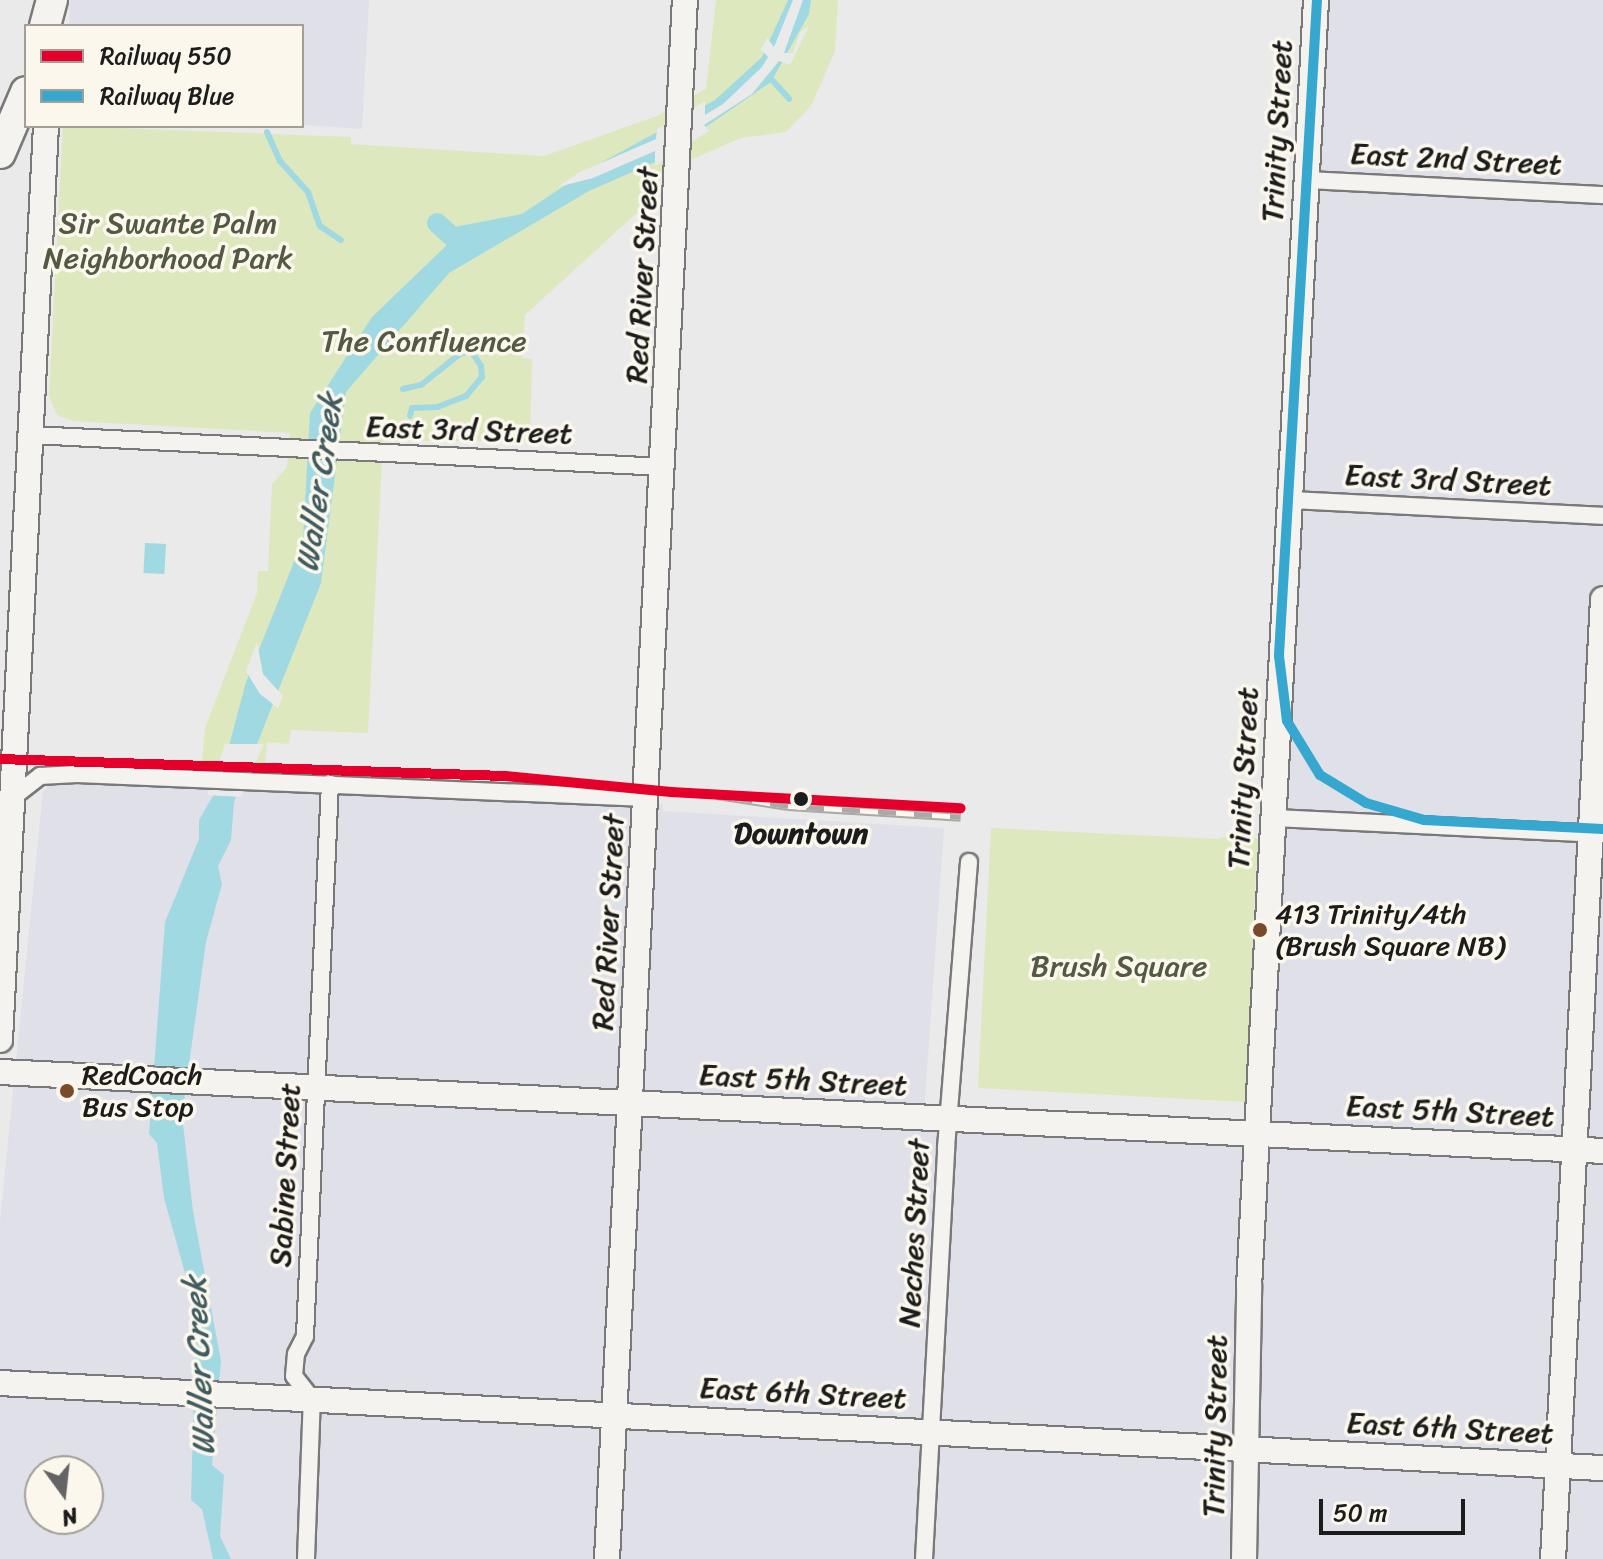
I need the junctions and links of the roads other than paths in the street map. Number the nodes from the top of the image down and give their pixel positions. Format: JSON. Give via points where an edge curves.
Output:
{"nodes":[{"id":1,"x":52,"y":0,"type":"edge"},
{"id":2,"x":685,"y":0,"type":"edge"},
{"id":3,"x":1316,"y":0,"type":"edge"},
{"id":4,"x":48,"y":24,"type":"edge"},
{"id":5,"x":24,"y":97,"type":"edge"},
{"id":6,"x":46,"y":128,"type":"edge"},
{"id":7,"x":0,"y":153,"type":"edge"},
{"id":8,"x":1306,"y":180,"type":"junction"},
{"id":9,"x":1603,"y":195,"type":"edge"},
{"id":10,"x":32,"y":435,"type":"junction"},
{"id":11,"x":664,"y":467,"type":"junction"},
{"id":12,"x":1290,"y":500,"type":"junction"},
{"id":13,"x":1603,"y":516,"type":"edge"},
{"id":14,"x":1603,"y":599,"type":"edge"},
{"id":15,"x":22,"y":623,"type":"junction"},
{"id":16,"x":0,"y":670,"type":"edge"},
{"id":17,"x":330,"y":784,"type":"junction"},
{"id":18,"x":12,"y":798,"type":"junction"},
{"id":19,"x":646,"y":798,"type":"junction"},
{"id":20,"x":1273,"y":818,"type":"junction"},
{"id":21,"x":1597,"y":834,"type":"edge"},
{"id":22,"x":969,"y":862,"type":"dead end"},
{"id":23,"x":2,"y":937,"type":"edge"},
{"id":24,"x":0,"y":1040,"type":"edge"},
{"id":25,"x":0,"y":1072,"type":"edge"},
{"id":26,"x":317,"y":1087,"type":"junction"},
{"id":27,"x":631,"y":1103,"type":"junction"},
{"id":28,"x":949,"y":1119,"type":"junction"},
{"id":29,"x":1257,"y":1134,"type":"junction"},
{"id":30,"x":1574,"y":1150,"type":"junction"},
{"id":31,"x":1603,"y":1151,"type":"edge"},
{"id":32,"x":0,"y":1383,"type":"edge"},
{"id":33,"x":312,"y":1399,"type":"junction"},
{"id":34,"x":615,"y":1414,"type":"junction"},
{"id":35,"x":931,"y":1433,"type":"junction"},
{"id":36,"x":1248,"y":1449,"type":"junction"},
{"id":37,"x":1558,"y":1466,"type":"junction"},
{"id":38,"x":1603,"y":1468,"type":"edge"},
{"id":39,"x":306,"y":1559,"type":"edge"},
{"id":40,"x":607,"y":1559,"type":"edge"},
{"id":41,"x":924,"y":1559,"type":"edge"},
{"id":42,"x":1244,"y":1559,"type":"edge"},
{"id":43,"x":1553,"y":1559,"type":"edge"}],
"edges":[{"from":1,"to":4,"type":"highway"},
{"from":2,"to":11,"type":"main road","name":"Red River Street"},
{"from":3,"to":8,"type":"main road","name":"Trinity Street"},
{"from":5,"to":7,"type":"highway"},
{"from":6,"to":10,"type":"main road"},
{"from":8,"to":9,"type":"street","name":"East 2nd Street"},
{"from":8,"to":12,"type":"main road","name":"Trinity Street"},
{"from":10,"to":11,"type":"street","name":"East 3rd Street"},
{"from":10,"to":15,"type":"main road"},
{"from":11,"to":19,"type":"main road","name":"Red River Street"},
{"from":12,"to":13,"type":"street","name":"East 3rd Street"},
{"from":12,"to":20,"type":"main road","name":"Trinity Street"},
{"from":14,"to":21,"type":"main road"},
{"from":15,"to":16,"type":"main road"},
{"from":15,"to":18,"type":"main road"},
{"from":17,"to":18,"type":"street","via":[[40,776]]},
{"from":17,"to":19,"type":"street"},
{"from":17,"to":26,"type":"street","name":"Sabine Street"},
{"from":18,"to":23,"type":"main road"},
{"from":19,"to":27,"type":"main road","name":"Red River Street"},
{"from":20,"to":21,"type":"street"},
{"from":20,"to":29,"type":"main road","name":"Trinity Street"},
{"from":21,"to":30,"type":"main road"},
{"from":22,"to":28,"type":"street","name":"Neches Street"},
{"from":23,"to":24,"type":"main road"},
{"from":25,"to":26,"type":"main road","name":"East 5th Street"},
{"from":26,"to":27,"type":"main road","name":"East 5th Street"},
{"from":26,"to":33,"type":"street","name":"Sabine Street","via":[[305,1336],[294,1376]]},
{"from":27,"to":28,"type":"main road","name":"East 5th Street"},
{"from":27,"to":34,"type":"main road","name":"Red River Street"},
{"from":28,"to":29,"type":"main road","name":"East 5th Street"},
{"from":28,"to":35,"type":"street","name":"Neches Street"},
{"from":29,"to":30,"type":"main road","name":"East 5th Street"},
{"from":29,"to":36,"type":"main road","name":"Trinity Street"},
{"from":30,"to":31,"type":"main road","name":"East 5th Street"},
{"from":30,"to":37,"type":"main road"},
{"from":32,"to":33,"type":"main road","name":"East 6th Street"},
{"from":33,"to":34,"type":"main road","name":"East 6th Street"},
{"from":33,"to":39,"type":"street","name":"Sabine Street"},
{"from":34,"to":35,"type":"main road","name":"East 6th Street"},
{"from":34,"to":40,"type":"main road","name":"Red River Street"},
{"from":35,"to":36,"type":"main road","name":"East 6th Street"},
{"from":35,"to":41,"type":"street","name":"Neches Street"},
{"from":36,"to":37,"type":"main road","name":"East 6th Street"},
{"from":36,"to":42,"type":"main road","name":"Trinity Street"},
{"from":37,"to":38,"type":"main road","name":"East 6th Street"},
{"from":37,"to":43,"type":"main road"}]}
